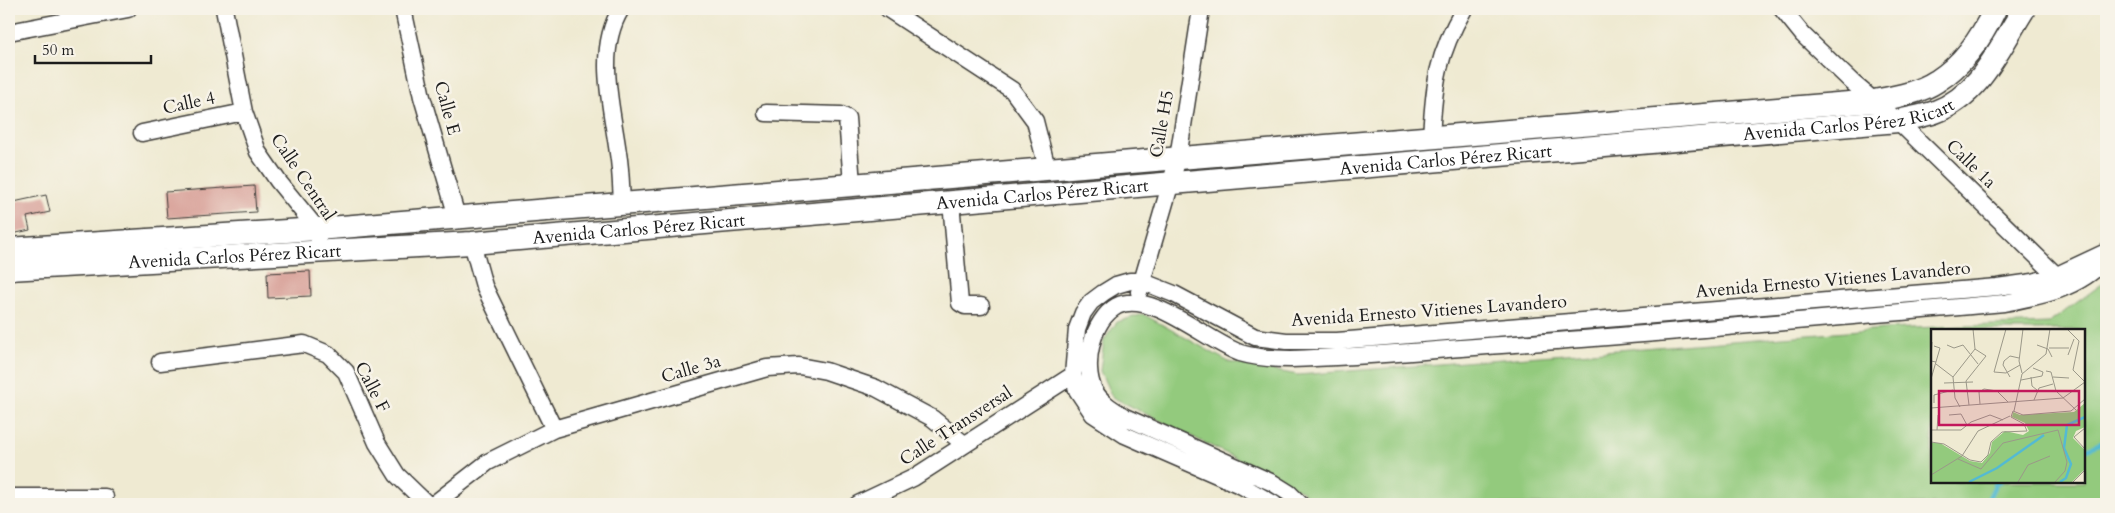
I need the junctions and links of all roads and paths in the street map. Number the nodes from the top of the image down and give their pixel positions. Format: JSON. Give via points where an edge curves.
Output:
{"nodes":[{"id":1,"x":128,"y":9,"type":"edge"},
{"id":2,"x":224,"y":9,"type":"edge"},
{"id":3,"x":403,"y":9,"type":"edge"},
{"id":4,"x":621,"y":9,"type":"edge"},
{"id":5,"x":888,"y":9,"type":"edge"},
{"id":6,"x":1201,"y":9,"type":"edge"},
{"id":7,"x":1464,"y":9,"type":"edge"},
{"id":8,"x":1782,"y":9,"type":"edge"},
{"id":9,"x":1995,"y":9,"type":"edge"},
{"id":10,"x":2024,"y":9,"type":"edge"},
{"id":11,"x":9,"y":32,"type":"edge"},
{"id":12,"x":1874,"y":100,"type":"junction"},
{"id":13,"x":244,"y":112,"type":"junction"},
{"id":14,"x":766,"y":113,"type":"dead end"},
{"id":15,"x":1898,"y":121,"type":"junction"},
{"id":16,"x":142,"y":133,"type":"dead end"},
{"id":17,"x":1431,"y":136,"type":"junction"},
{"id":18,"x":1178,"y":158,"type":"junction"},
{"id":19,"x":1047,"y":168,"type":"junction"},
{"id":20,"x":852,"y":184,"type":"junction"},
{"id":21,"x":1169,"y":184,"type":"junction"},
{"id":22,"x":951,"y":202,"type":"junction"},
{"id":23,"x":622,"y":204,"type":"junction"},
{"id":24,"x":457,"y":217,"type":"junction"},
{"id":25,"x":317,"y":229,"type":"junction"},
{"id":26,"x":472,"y":243,"type":"junction"},
{"id":27,"x":9,"y":249,"type":"edge"},
{"id":28,"x":320,"y":252,"type":"junction"},
{"id":29,"x":2106,"y":252,"type":"edge"},
{"id":30,"x":2106,"y":259,"type":"edge"},
{"id":31,"x":9,"y":269,"type":"edge"},
{"id":32,"x":1141,"y":281,"type":"junction"},
{"id":33,"x":2063,"y":281,"type":"junction"},
{"id":34,"x":1138,"y":302,"type":"junction"},
{"id":35,"x":981,"y":306,"type":"dead end"},
{"id":36,"x":160,"y":362,"type":"dead end"},
{"id":37,"x":1073,"y":375,"type":"junction"},
{"id":38,"x":1099,"y":409,"type":"junction"},
{"id":39,"x":554,"y":428,"type":"junction"},
{"id":40,"x":964,"y":444,"type":"junction"},
{"id":41,"x":9,"y":497,"type":"edge"},
{"id":42,"x":104,"y":497,"type":"dead end"},
{"id":43,"x":427,"y":504,"type":"edge"},
{"id":44,"x":434,"y":504,"type":"edge"},
{"id":45,"x":858,"y":504,"type":"edge"},
{"id":46,"x":1274,"y":504,"type":"edge"},
{"id":47,"x":1300,"y":504,"type":"edge"}],
"edges":[{"from":1,"to":11,"type":"street"},
{"from":2,"to":13,"type":"street","name":"Calle Central"},
{"from":3,"to":24,"type":"street","name":"Calle E","via":[[422,97]]},
{"from":4,"to":23,"type":"street","via":[[614,21],[608,53],[608,85]]},
{"from":5,"to":19,"type":"street","via":[[1012,90],[1035,121]]},
{"from":6,"to":18,"type":"street","name":"Calle H5"},
{"from":7,"to":17,"type":"street","via":[[1450,35],[1436,74]]},
{"from":8,"to":12,"type":"street","name":"Calle 1a","via":[[1803,35]]},
{"from":9,"to":12,"type":"main road","name":"Avenida Carlos Pérez Ricart","via":[[1986,30],[1974,46],[1937,82],[1898,96]]},
{"from":10,"to":15,"type":"main road","name":"Avenida Carlos Pérez Ricart","via":[[1997,56],[1980,80],[1962,97],[1936,112]]},
{"from":12,"to":15,"type":"street","name":"Calle 1a"},
{"from":12,"to":17,"type":"main road","name":"Avenida Carlos Pérez Ricart"},
{"from":13,"to":16,"type":"street","name":"Calle 4"},
{"from":13,"to":25,"type":"street","name":"Calle Central","via":[[258,152]]},
{"from":14,"to":20,"type":"street","via":[[841,115],[847,118]]},
{"from":15,"to":21,"type":"main road","name":"Avenida Carlos Pérez Ricart"},
{"from":15,"to":33,"type":"street","name":"Calle 1a"},
{"from":17,"to":18,"type":"main road","name":"Avenida Carlos Pérez Ricart"},
{"from":18,"to":19,"type":"main road","name":"Avenida Carlos Pérez Ricart"},
{"from":18,"to":21,"type":"street","name":"Calle H5"},
{"from":19,"to":20,"type":"main road","name":"Avenida Carlos Pérez Ricart"},
{"from":20,"to":23,"type":"main road","name":"Avenida Carlos Pérez Ricart"},
{"from":21,"to":22,"type":"main road","name":"Avenida Carlos Pérez Ricart"},
{"from":21,"to":32,"type":"street","name":"Calle H5"},
{"from":22,"to":26,"type":"main road","name":"Avenida Carlos Pérez Ricart"},
{"from":22,"to":35,"type":"street","via":[[960,303]]},
{"from":23,"to":24,"type":"main road","name":"Avenida Carlos Pérez Ricart"},
{"from":24,"to":25,"type":"main road","name":"Avenida Carlos Pérez Ricart"},
{"from":25,"to":27,"type":"main road","name":"Avenida Carlos Pérez Ricart"},
{"from":25,"to":28,"type":"street","name":"Calle Central"},
{"from":26,"to":28,"type":"main road","name":"Avenida Carlos Pérez Ricart"},
{"from":26,"to":39,"type":"street","via":[[484,286]]},
{"from":28,"to":31,"type":"main road","name":"Avenida Carlos Pérez Ricart"},
{"from":29,"to":33,"type":"street","name":"Avenida Ernesto Vitienes Lavandero"},
{"from":30,"to":33,"type":"street","name":"Avenida Ernesto Vitienes Lavandero","via":[[2096,271]]},
{"from":32,"to":33,"type":"street","name":"Avenida Ernesto Vitienes Lavandero","via":[[1174,294],[1254,338],[1308,342]]},
{"from":32,"to":34,"type":"street","name":"Calle H5"},
{"from":32,"to":37,"type":"street","via":[[1116,285],[1091,302],[1083,313],[1077,329]]},
{"from":33,"to":34,"type":"street","name":"Avenida Ernesto Vitienes Lavandero","via":[[2045,296],[2004,303],[1388,354],[1276,359],[1238,352],[1156,306]]},
{"from":34,"to":38,"type":"street","via":[[1118,306],[1106,315],[1090,349],[1089,370]]},
{"from":36,"to":43,"type":"street","name":"Calle F","via":[[304,344],[328,354],[346,372],[377,443],[397,475]]},
{"from":37,"to":38,"type":"street","via":[[1077,390]]},
{"from":37,"to":40,"type":"street","name":"Calle Transversal"},
{"from":38,"to":46,"type":"street","via":[[1125,435],[1242,486]]},
{"from":38,"to":47,"type":"street","via":[[1273,483]]},
{"from":39,"to":40,"type":"street","name":"Calle 3a","via":[[767,368],[799,366],[826,371],[892,395],[932,418]]},
{"from":39,"to":44,"type":"street","name":"Calle 3a","via":[[488,462]]},
{"from":40,"to":45,"type":"street","name":"Calle Transversal","via":[[913,478]]},
{"from":41,"to":42,"type":"street"}]}
